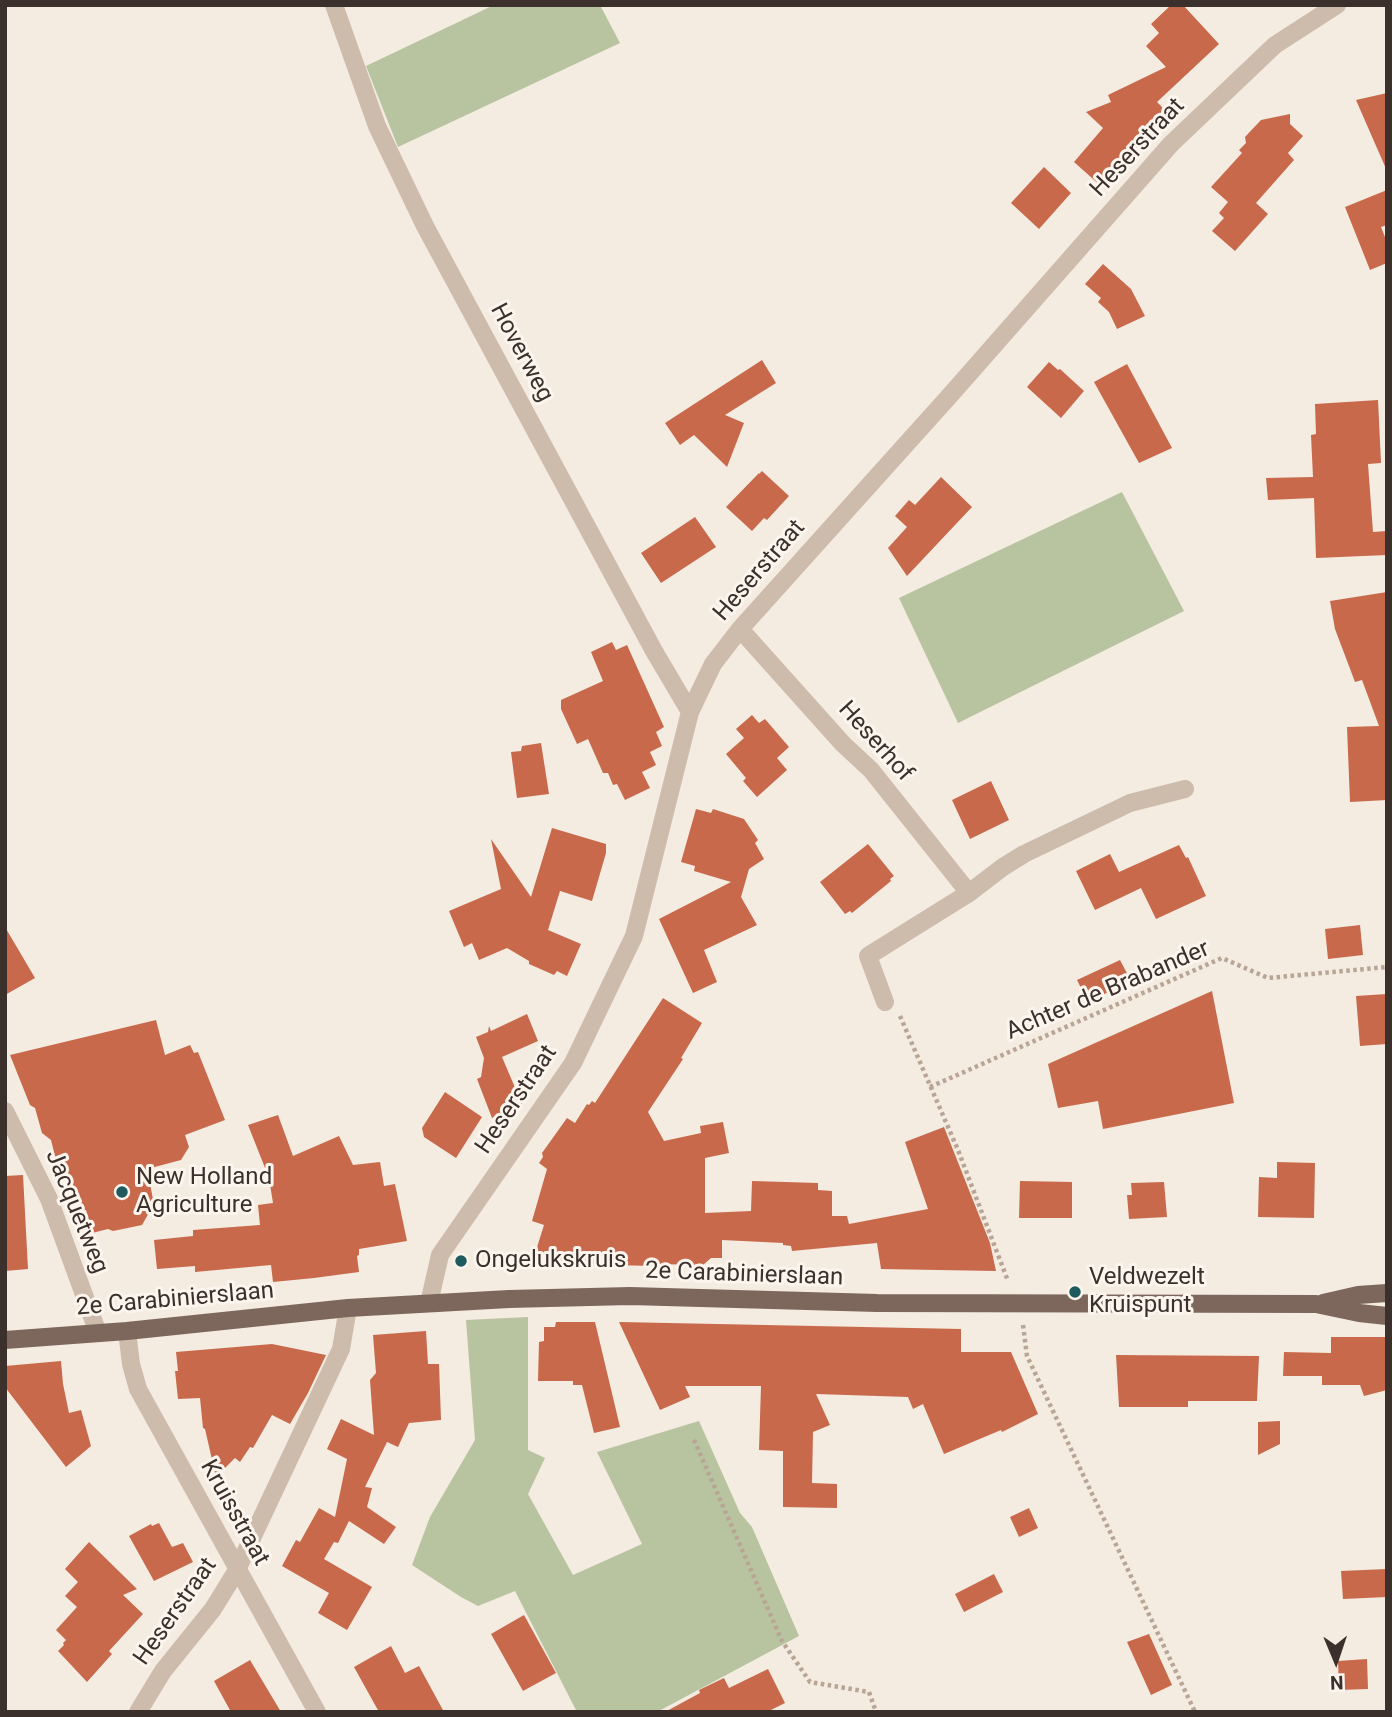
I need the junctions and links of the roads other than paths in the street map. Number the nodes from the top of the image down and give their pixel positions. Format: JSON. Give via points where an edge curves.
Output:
{"nodes":[{"id":1,"x":334,"y":5,"type":"edge"},
{"id":2,"x":1337,"y":5,"type":"edge"},
{"id":3,"x":740,"y":629,"type":"junction"},
{"id":4,"x":690,"y":712,"type":"junction"},
{"id":5,"x":1185,"y":789,"type":"dead end"},
{"id":6,"x":969,"y":893,"type":"junction"},
{"id":7,"x":885,"y":1002,"type":"road end"},
{"id":8,"x":5,"y":1111,"type":"edge"},
{"id":9,"x":1387,"y":1293,"type":"edge"},
{"id":10,"x":429,"y":1303,"type":"junction"},
{"id":11,"x":1316,"y":1304,"type":"junction"},
{"id":12,"x":348,"y":1308,"type":"junction"},
{"id":13,"x":1387,"y":1316,"type":"edge"},
{"id":14,"x":127,"y":1331,"type":"junction"},
{"id":15,"x":98,"y":1333,"type":"junction"},
{"id":16,"x":5,"y":1340,"type":"edge"},
{"id":17,"x":237,"y":1570,"type":"junction"},
{"id":18,"x":138,"y":1712,"type":"edge"},
{"id":19,"x":317,"y":1712,"type":"edge"}],
"edges":[{"from":1,"to":4,"type":"street","name":"Hoverweg","via":[[377,126],[425,226]]},
{"from":2,"to":3,"type":"street","name":"Heserstraat","via":[[1275,46],[1171,144]]},
{"from":3,"to":4,"type":"street","name":"Heserstraat","via":[[713,664]]},
{"from":3,"to":6,"type":"street","name":"Heserhof","via":[[871,770]]},
{"from":4,"to":10,"type":"street","name":"Heserstraat","via":[[634,936],[573,1063],[440,1255]]},
{"from":5,"to":6,"type":"street","via":[[1130,803],[1024,854]]},
{"from":6,"to":7,"type":"street","via":[[868,956]]},
{"from":8,"to":15,"type":"street","name":"Jacquetweg","via":[[49,1199]]},
{"from":9,"to":11,"type":"main road","name":"2e Carabinierslaan"},
{"from":10,"to":11,"type":"main road","name":"2e Carabinierslaan","via":[[630,1296],[877,1303]]},
{"from":10,"to":12,"type":"main road","name":"2e Carabinierslaan"},
{"from":11,"to":13,"type":"main road","name":"2e Carabinierslaan"},
{"from":12,"to":14,"type":"main road","name":"2e Carabinierslaan"},
{"from":12,"to":17,"type":"street","name":"Heserstraat","via":[[341,1349]]},
{"from":14,"to":15,"type":"main road","name":"2e Carabinierslaan"},
{"from":14,"to":17,"type":"street","name":"Kruisstraat","via":[[138,1389]]},
{"from":15,"to":16,"type":"main road","name":"2e Carabinierslaan"},
{"from":17,"to":18,"type":"street","name":"Heserstraat"},
{"from":17,"to":19,"type":"street","name":"Kruisstraat"}]}
